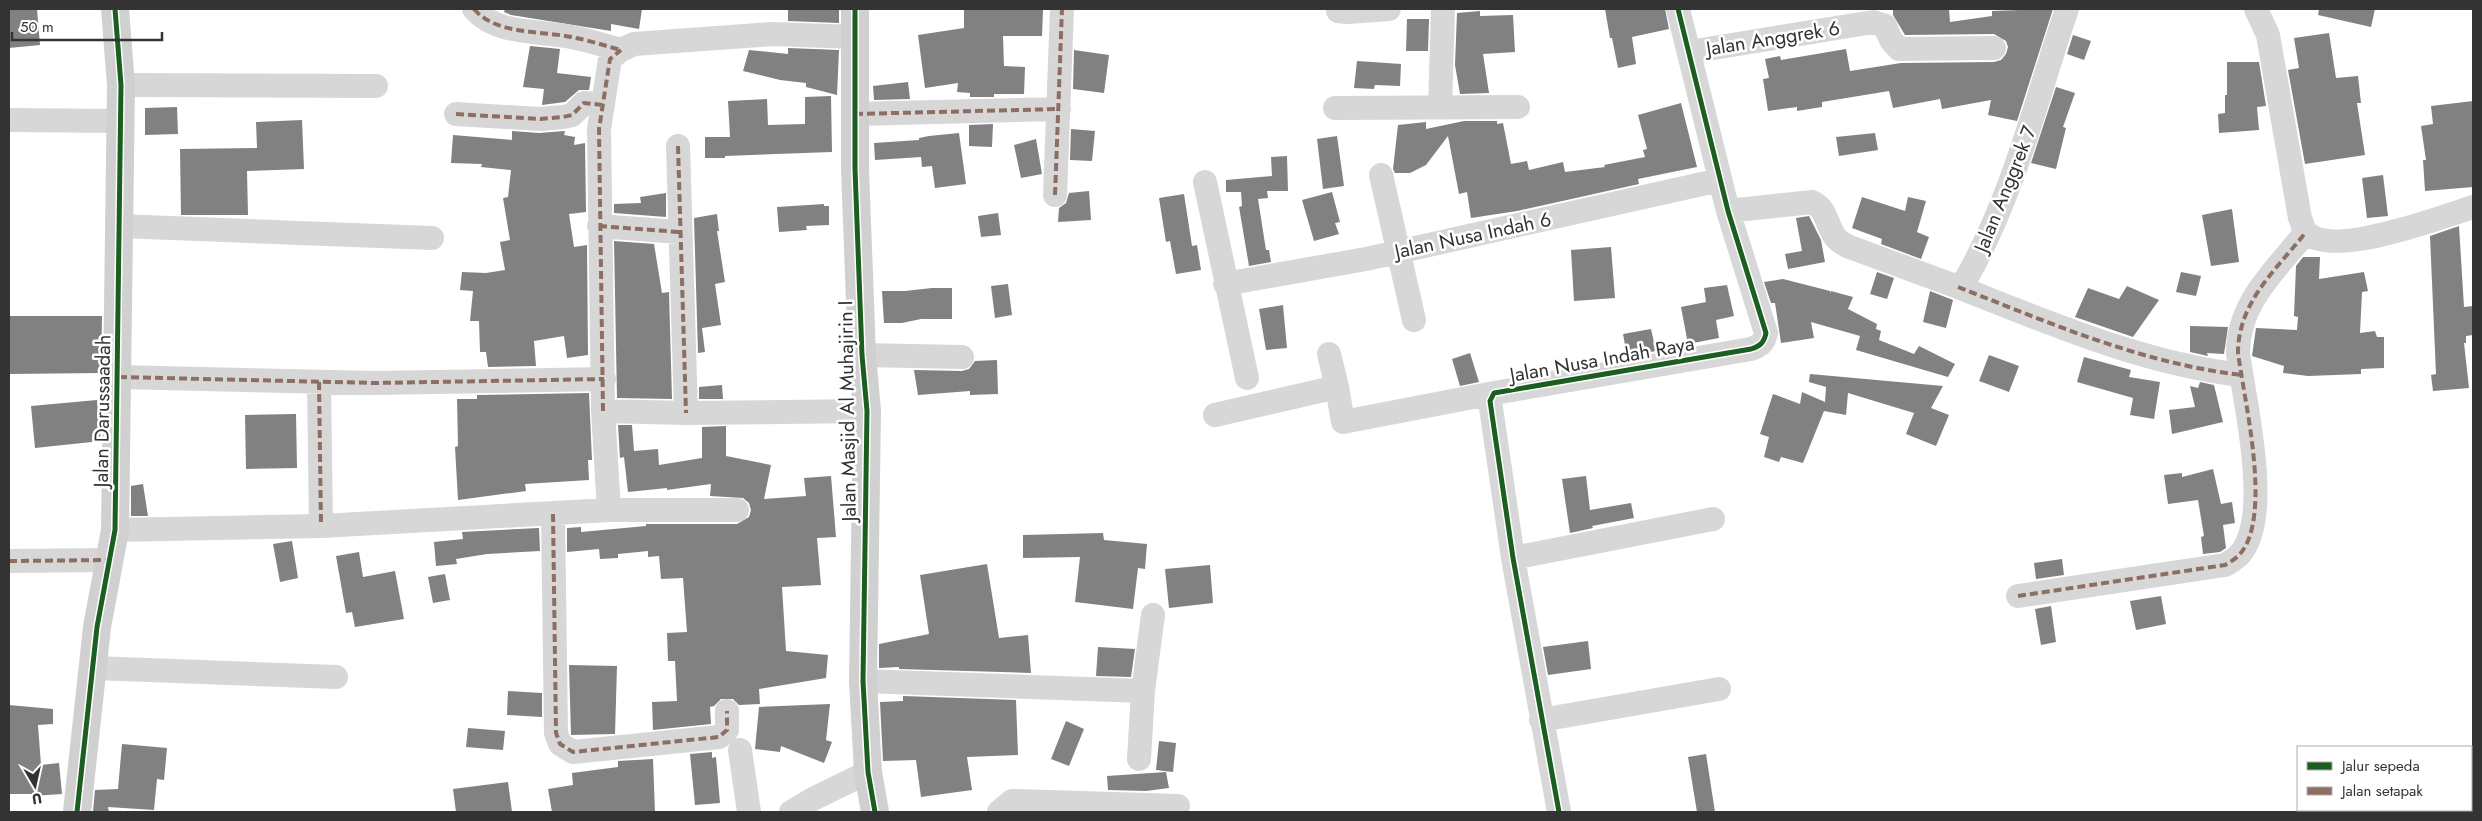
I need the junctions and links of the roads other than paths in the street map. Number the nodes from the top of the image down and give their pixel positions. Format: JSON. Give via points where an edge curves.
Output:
{"nodes":[{"id":1,"x":115,"y":9,"type":"edge"},
{"id":2,"x":474,"y":9,"type":"edge"},
{"id":3,"x":855,"y":9,"type":"edge"},
{"id":4,"x":1062,"y":9,"type":"edge"},
{"id":5,"x":1389,"y":9,"type":"edge"},
{"id":6,"x":1443,"y":9,"type":"edge"},
{"id":7,"x":1678,"y":9,"type":"edge"},
{"id":8,"x":2067,"y":9,"type":"edge"},
{"id":9,"x":2256,"y":9,"type":"edge"},
{"id":10,"x":1338,"y":11,"type":"dead end"},
{"id":11,"x":855,"y":37,"type":"junction"},
{"id":12,"x":1994,"y":48,"type":"dead end"},
{"id":13,"x":621,"y":50,"type":"junction"},
{"id":14,"x":1688,"y":52,"type":"junction"},
{"id":15,"x":121,"y":85,"type":"junction"},
{"id":16,"x":376,"y":86,"type":"dead end"},
{"id":17,"x":603,"y":105,"type":"junction"},
{"id":18,"x":1518,"y":106,"type":"dead end"},
{"id":19,"x":1335,"y":108,"type":"dead end"},
{"id":20,"x":1440,"y":108,"type":"junction"},
{"id":21,"x":1059,"y":109,"type":"junction"},
{"id":22,"x":456,"y":114,"type":"dead end"},
{"id":23,"x":855,"y":114,"type":"junction"},
{"id":24,"x":9,"y":120,"type":"edge"},
{"id":25,"x":121,"y":121,"type":"junction"},
{"id":26,"x":678,"y":146,"type":"dead end"},
{"id":27,"x":1381,"y":175,"type":"dead end"},
{"id":28,"x":1720,"y":180,"type":"junction"},
{"id":29,"x":1205,"y":182,"type":"dead end"},
{"id":30,"x":1054,"y":195,"type":"dead end"},
{"id":31,"x":2473,"y":207,"type":"edge"},
{"id":32,"x":1728,"y":211,"type":"junction"},
{"id":33,"x":119,"y":226,"type":"junction"},
{"id":34,"x":599,"y":226,"type":"junction"},
{"id":35,"x":679,"y":232,"type":"junction"},
{"id":36,"x":2306,"y":232,"type":"junction"},
{"id":37,"x":432,"y":238,"type":"dead end"},
{"id":38,"x":1398,"y":252,"type":"junction"},
{"id":39,"x":1225,"y":284,"type":"junction"},
{"id":40,"x":1958,"y":287,"type":"junction"},
{"id":41,"x":1414,"y":320,"type":"dead end"},
{"id":42,"x":1329,"y":354,"type":"dead end"},
{"id":43,"x":862,"y":355,"type":"junction"},
{"id":44,"x":962,"y":357,"type":"dead end"},
{"id":45,"x":2241,"y":375,"type":"junction"},
{"id":46,"x":119,"y":377,"type":"junction"},
{"id":47,"x":1247,"y":378,"type":"dead end"},
{"id":48,"x":604,"y":379,"type":"junction"},
{"id":49,"x":319,"y":382,"type":"junction"},
{"id":50,"x":1337,"y":388,"type":"junction"},
{"id":51,"x":1494,"y":393,"type":"junction"},
{"id":52,"x":603,"y":411,"type":"junction"},
{"id":53,"x":867,"y":411,"type":"junction"},
{"id":54,"x":686,"y":413,"type":"junction"},
{"id":55,"x":1215,"y":415,"type":"dead end"},
{"id":56,"x":609,"y":510,"type":"junction"},
{"id":57,"x":737,"y":510,"type":"dead end"},
{"id":58,"x":553,"y":514,"type":"junction"},
{"id":59,"x":1713,"y":519,"type":"dead end"},
{"id":60,"x":321,"y":526,"type":"junction"},
{"id":61,"x":115,"y":530,"type":"junction"},
{"id":62,"x":1513,"y":558,"type":"junction"},
{"id":63,"x":110,"y":560,"type":"junction"},
{"id":64,"x":9,"y":561,"type":"edge"},
{"id":65,"x":2018,"y":596,"type":"dead end"},
{"id":66,"x":1153,"y":615,"type":"dead end"},
{"id":67,"x":93,"y":668,"type":"junction"},
{"id":68,"x":336,"y":678,"type":"dead end"},
{"id":69,"x":863,"y":681,"type":"junction"},
{"id":70,"x":1719,"y":689,"type":"dead end"},
{"id":71,"x":1144,"y":691,"type":"junction"},
{"id":72,"x":727,"y":711,"type":"dead end"},
{"id":73,"x":1541,"y":720,"type":"junction"},
{"id":74,"x":740,"y":750,"type":"dead end"},
{"id":75,"x":1139,"y":759,"type":"dead end"},
{"id":76,"x":868,"y":772,"type":"junction"},
{"id":77,"x":1178,"y":806,"type":"dead end"},
{"id":78,"x":77,"y":812,"type":"edge"},
{"id":79,"x":749,"y":812,"type":"edge"},
{"id":80,"x":791,"y":812,"type":"edge"},
{"id":81,"x":875,"y":812,"type":"edge"},
{"id":82,"x":999,"y":812,"type":"edge"},
{"id":83,"x":1559,"y":812,"type":"edge"}],
"edges":[{"from":1,"to":15,"type":"street","name":"Jalan Darussaadah"},
{"from":2,"to":13,"type":"street","via":[[488,22],[502,26],[575,37]]},
{"from":3,"to":11,"type":"street","name":"Jalan Masjid Al Muhajirin I"},
{"from":4,"to":21,"type":"street"},
{"from":5,"to":10,"type":"street"},
{"from":6,"to":20,"type":"street"},
{"from":7,"to":14,"type":"street","name":"Jalan Nusa Indah Raya"},
{"from":8,"to":40,"type":"street","name":"Jalan Anggrek 7","via":[[2029,133],[2000,213],[1966,279]]},
{"from":9,"to":36,"type":"street","via":[[2268,35],[2300,218]]},
{"from":11,"to":13,"type":"street","via":[[773,34],[634,44]]},
{"from":11,"to":23,"type":"street","name":"Jalan Masjid Al Muhajirin I"},
{"from":12,"to":14,"type":"street","name":"Jalan Anggrek 6","via":[[1899,48],[1885,26],[1873,22]]},
{"from":13,"to":17,"type":"street","via":[[610,59]]},
{"from":14,"to":28,"type":"street","name":"Jalan Nusa Indah Raya"},
{"from":15,"to":16,"type":"street"},
{"from":15,"to":25,"type":"street","name":"Jalan Darussaadah"},
{"from":17,"to":22,"type":"street","via":[[584,103],[572,115],[540,119]]},
{"from":17,"to":34,"type":"street","via":[[599,129]]},
{"from":18,"to":20,"type":"street"},
{"from":19,"to":20,"type":"street"},
{"from":21,"to":23,"type":"street"},
{"from":21,"to":30,"type":"street"},
{"from":23,"to":43,"type":"street","name":"Jalan Masjid Al Muhajirin I"},
{"from":24,"to":25,"type":"street"},
{"from":25,"to":33,"type":"street","name":"Jalan Darussaadah"},
{"from":26,"to":35,"type":"street"},
{"from":27,"to":38,"type":"street"},
{"from":28,"to":32,"type":"street","name":"Jalan Nusa Indah Raya"},
{"from":28,"to":38,"type":"street","name":"Jalan Nusa Indah 6"},
{"from":29,"to":39,"type":"street"},
{"from":31,"to":36,"type":"street","via":[[2375,236],[2334,242],[2317,239]]},
{"from":32,"to":40,"type":"street","via":[[1812,202],[1819,205],[1837,239],[1847,246]]},
{"from":32,"to":51,"type":"street","name":"Jalan Nusa Indah Raya","via":[[1766,333],[1760,346]]},
{"from":33,"to":37,"type":"street"},
{"from":33,"to":46,"type":"street","name":"Jalan Darussaadah"},
{"from":34,"to":35,"type":"street"},
{"from":34,"to":48,"type":"street"},
{"from":35,"to":54,"type":"street"},
{"from":36,"to":45,"type":"street","via":[[2249,302],[2238,336]]},
{"from":38,"to":39,"type":"street","name":"Jalan Nusa Indah 6"},
{"from":38,"to":41,"type":"street"},
{"from":39,"to":47,"type":"street"},
{"from":40,"to":45,"type":"street","via":[[2116,348],[2184,366]]},
{"from":42,"to":50,"type":"street"},
{"from":43,"to":44,"type":"street"},
{"from":43,"to":53,"type":"street","name":"Jalan Masjid Al Muhajirin I"},
{"from":45,"to":65,"type":"street","via":[[2255,469],[2256,506],[2251,533],[2241,554],[2225,565]]},
{"from":46,"to":49,"type":"street"},
{"from":46,"to":61,"type":"street","name":"Jalan Darussaadah"},
{"from":48,"to":49,"type":"street"},
{"from":48,"to":52,"type":"street"},
{"from":49,"to":60,"type":"street"},
{"from":50,"to":51,"type":"street","via":[[1344,422]]},
{"from":50,"to":55,"type":"street"},
{"from":51,"to":62,"type":"street","name":"Jalan Nusa Indah Raya","via":[[1490,409]]},
{"from":52,"to":54,"type":"street"},
{"from":52,"to":56,"type":"street"},
{"from":53,"to":54,"type":"street"},
{"from":53,"to":69,"type":"street","name":"Jalan Masjid Al Muhajirin I"},
{"from":56,"to":57,"type":"street"},
{"from":56,"to":58,"type":"street"},
{"from":58,"to":60,"type":"street"},
{"from":58,"to":72,"type":"street","via":[[556,733],[560,744],[573,752],[719,736],[727,730]]},
{"from":59,"to":62,"type":"street"},
{"from":60,"to":61,"type":"street"},
{"from":61,"to":63,"type":"street","name":"Jalan Darussaadah"},
{"from":62,"to":73,"type":"street","name":"Jalan Nusa Indah Raya"},
{"from":63,"to":64,"type":"street"},
{"from":63,"to":67,"type":"street","name":"Jalan Darussaadah"},
{"from":66,"to":71,"type":"street"},
{"from":67,"to":68,"type":"street"},
{"from":67,"to":78,"type":"street","name":"Jalan Darussaadah"},
{"from":69,"to":71,"type":"street"},
{"from":69,"to":76,"type":"street","name":"Jalan Masjid Al Muhajirin I"},
{"from":70,"to":73,"type":"street"},
{"from":71,"to":75,"type":"street"},
{"from":73,"to":83,"type":"street","name":"Jalan Nusa Indah Raya"},
{"from":74,"to":79,"type":"street"},
{"from":76,"to":80,"type":"street"},
{"from":76,"to":81,"type":"street","name":"Jalan Masjid Al Muhajirin I"},
{"from":77,"to":82,"type":"street","via":[[1012,801]]}]}
